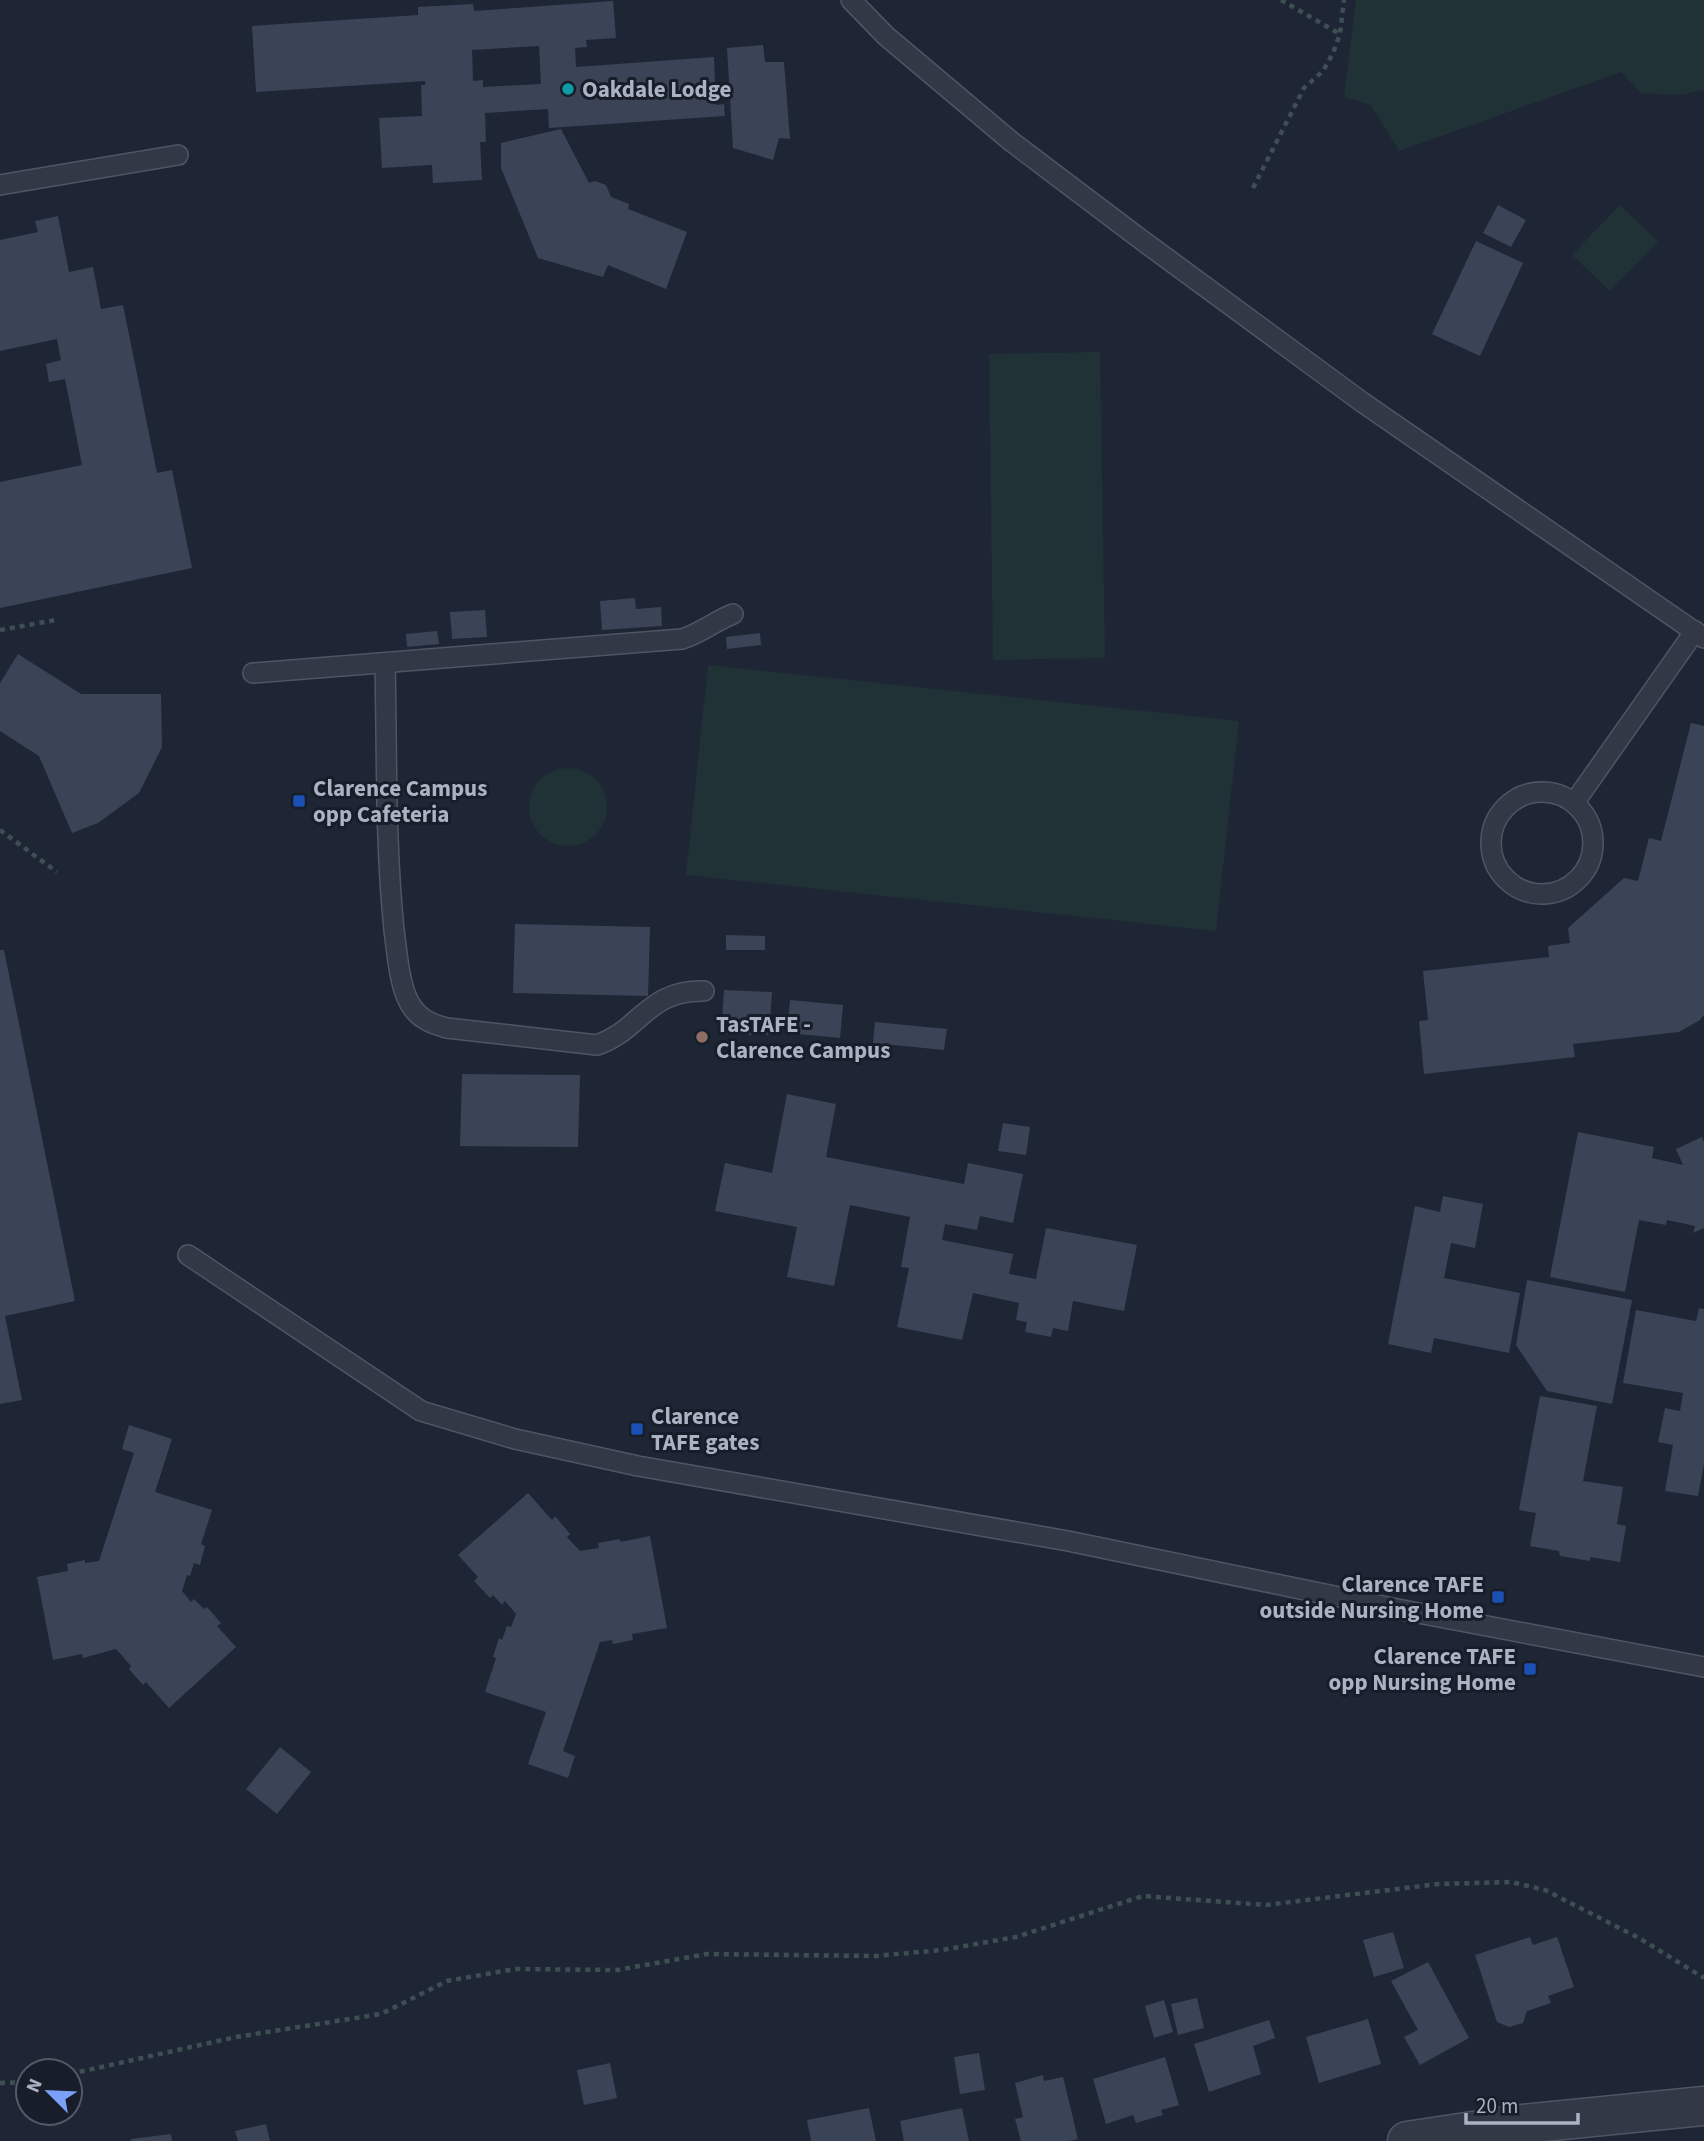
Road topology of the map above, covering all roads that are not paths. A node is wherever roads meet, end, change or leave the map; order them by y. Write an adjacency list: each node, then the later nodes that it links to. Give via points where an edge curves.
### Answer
1 (851, 0): 5 (lane, via 886,36 1012,142 1139,238 1362,402)
2 (178, 155): 3 (lane)
3 (0, 185)
4 (733, 614): 6 (lane, via 682,639)
5 (1700, 635): 8 (lane)
6 (385, 663): 7 (lane); 9 (lane, via 390,882 397,957 407,1000 421,1017 447,1028 597,1045 612,1040 665,998 685,990)
7 (253, 673)
8 (1574, 803): 8 (lane, via 1592,830 1590,863 1567,888 1551,894 1517,888 1495,863 1491,846 1500,814 1526,794 1559,794)
9 (704, 991)
10 (188, 1255): 11 (lane, via 421,1411 515,1440 1068,1541)
11 (1704, 1667)
12 (1704, 2105): 13 (street, via 1526,2123)
13 (1407, 2141)

